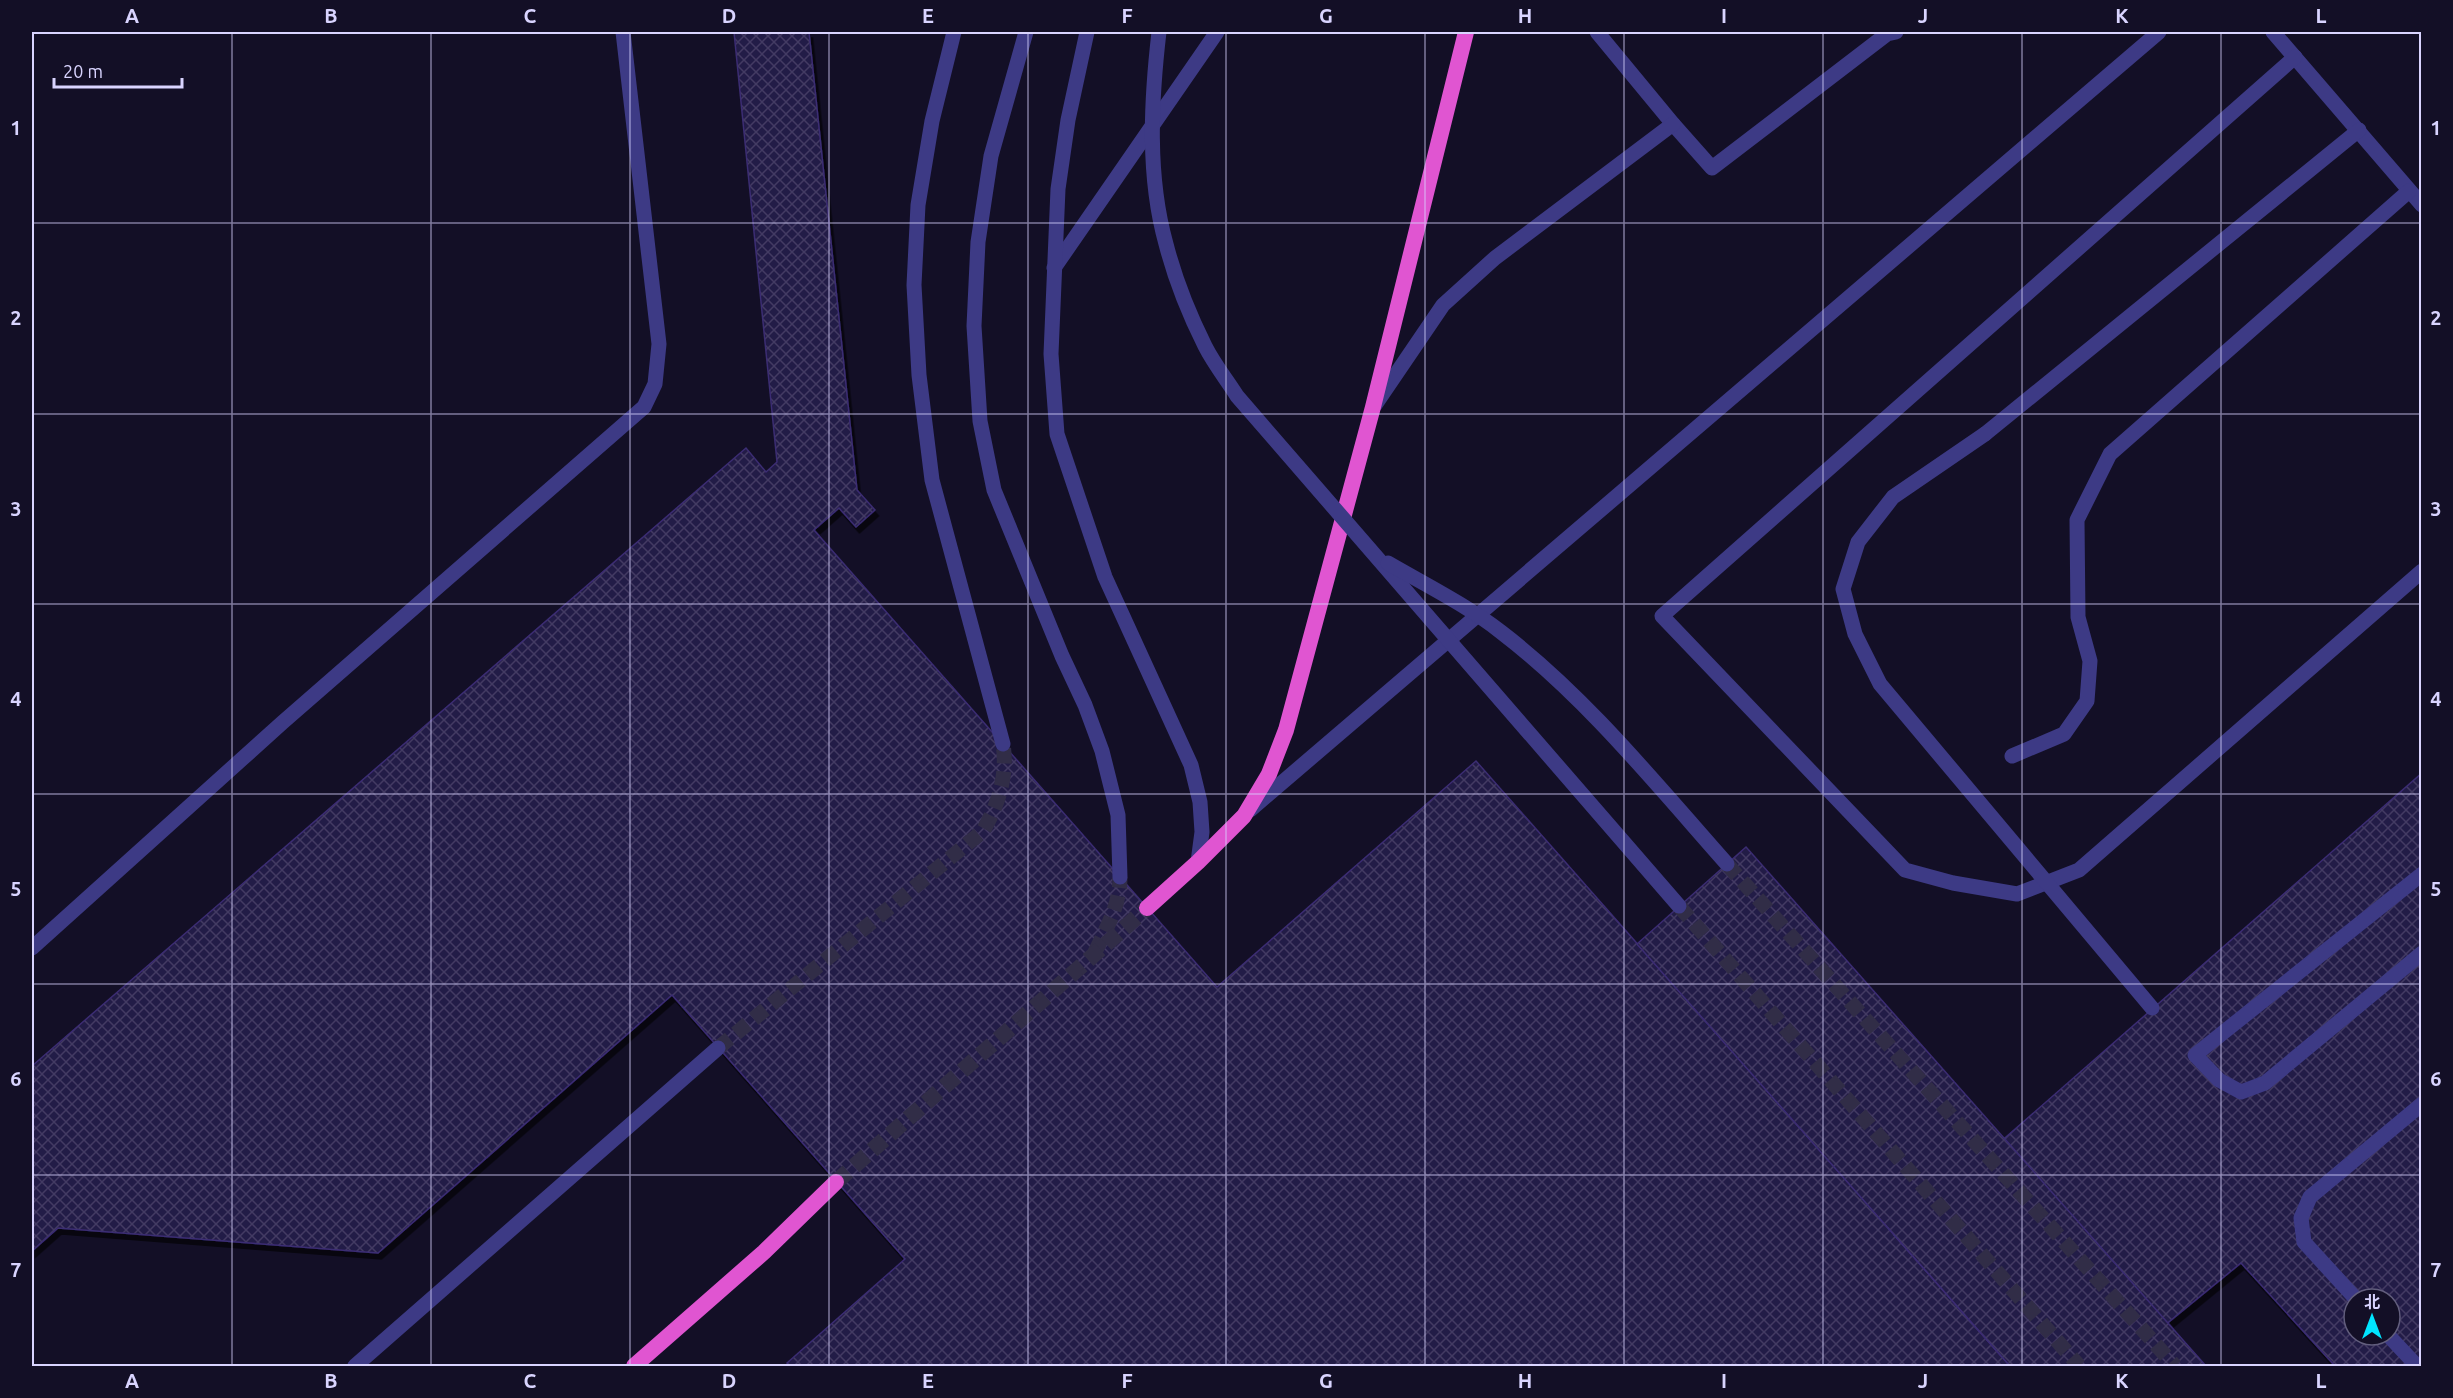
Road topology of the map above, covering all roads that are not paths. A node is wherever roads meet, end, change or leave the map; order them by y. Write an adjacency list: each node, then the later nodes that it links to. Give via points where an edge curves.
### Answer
1 (623, 32): 30 (street, via 659,344 655,384 644,407 283,722)
2 (954, 32): 21 (street, via 932,121 918,205 914,285 919,375 932,480)
3 (1026, 32): 27 (street, via 992,156 978,242 974,326 980,421 994,490 1102,751 1118,815)
4 (1087, 32): 17 (street, via 1058,189)
5 (1159, 32): 19 (street, bridge, via 1153,121 1156,190 1165,244 1184,296 1206,348 1237,396)
6 (1217, 32): 17 (street)
7 (1466, 32): 18 (highway)
8 (1597, 32): 13 (street)
9 (1896, 32): 13 (street, via 1887,34 1712,168)
10 (2159, 32): 23 (street)
11 (2273, 32): 12 (street)
12 (2295, 57): 14 (street); 20 (street, via 1662,616 1905,870 2017,894 2079,870)
13 (1673, 124): 18 (street, via 1495,258 1443,305)
14 (2359, 130): 15 (street); 32 (street, bridge, via 1985,434 1893,497 1857,542 1843,589 1855,634 1880,684)
15 (2409, 191): 16 (street); 22 (street, via 2110,454 2077,520 2078,617 2090,661 2087,701 2064,734)
16 (2421, 205)
17 (1054, 268): 24 (street, via 1051,354 1057,434 1106,577 1191,765 1200,802)
18 (1373, 407): 23 (highway, via 1286,730 1269,774)
19 (1375, 555): 25 (street, bridge, via 1500,631 1548,672); 28 (street, bridge)
20 (2421, 572)
21 (1003, 744)
22 (2012, 756)
23 (1244, 816): 24 (highway)
24 (1198, 862): 29 (highway)
25 (1727, 864)
26 (2421, 874): 31 (street, via 2195,1055 2219,1080 2241,1092 2265,1083)
27 (1120, 877)
28 (1679, 906)
29 (1147, 908)
30 (32, 948)
31 (2421, 953)
32 (2152, 1008)
33 (718, 1048): 38 (street)
34 (2421, 1104): 36 (street, via 2310,1197 2301,1218 2304,1242)
35 (836, 1182): 39 (highway, via 764,1252)
36 (2345, 1287)
37 (2399, 1347): 40 (street)
38 (355, 1366)
39 (634, 1366)
40 (2417, 1366)

